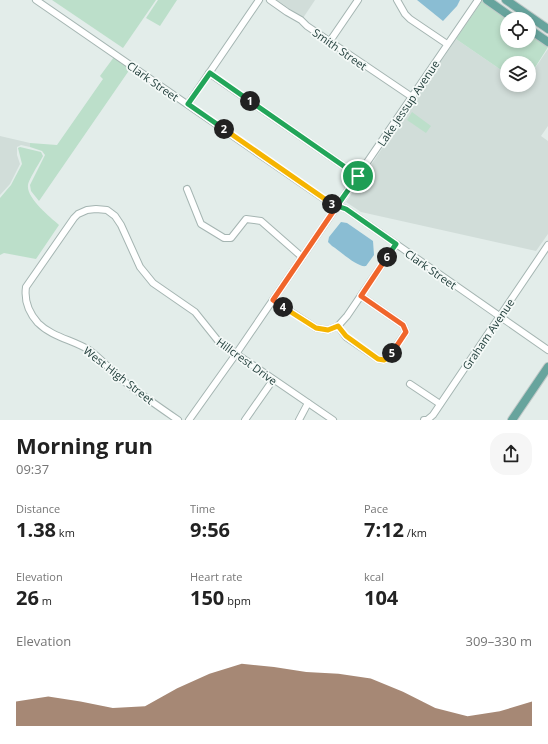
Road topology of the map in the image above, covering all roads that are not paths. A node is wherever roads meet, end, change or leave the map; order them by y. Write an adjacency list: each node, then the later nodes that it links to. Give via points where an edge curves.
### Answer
1 (36, 0): 17 (street, Clark Street)
2 (259, 0): 15 (street)
3 (270, 0): 12 (street, Smith Street)
4 (358, 0): 12 (street)
5 (397, 0): 14 (street, via 405,14)
6 (478, 0): 14 (street, Lake Jessup Avenue)
7 (487, 0): 9 (main road)
8 (506, 0): 10 (main road)
9 (504, 12)
10 (548, 29)
11 (536, 34): 13 (main road)
12 (330, 41): 16 (street, Smith Street)
13 (548, 42)
14 (447, 44): 16 (street, Lake Jessup Avenue)
15 (210, 73): 17 (street); 18 (street)
16 (412, 98): 18 (street, Lake Jessup Avenue)
17 (188, 104): 20 (street, Clark Street)
18 (358, 176): 20 (street, Lake Jessup Avenue)
19 (187, 189): 23 (street, via 202,224 224,238 231,238 246,219 261,221)
20 (337, 206): 21 (street, Clark Street, via 346,209); 23 (street, Lake Jessup Avenue)
21 (396, 244): 25 (street); 27 (street, Clark Street)
22 (548, 245): 27 (street, Graham Avenue)
23 (302, 257): 26 (street, Lake Jessup Avenue)
24 (45, 259): 30 (street, Hillcrest Drive, via 78,214 87,210 107,210 122,225 146,276 195,312 213,336); 36 (street, West High Street, via 26,287 25,296 27,305 39,324 90,351 119,378)
25 (361, 296): 28 (street); 28 (street, via 406,328 406,332 388,358 378,359 346,336)
26 (273, 300): 28 (street, via 316,328 328,330); 30 (street, Lake Jessup Avenue)
27 (500, 316): 29 (street, Clark Street); 35 (street, Graham Avenue)
28 (338, 326)
29 (548, 350)
30 (236, 354): 32 (street, Hillcrest Drive); 37 (street, Lake Jessup Avenue)
31 (548, 367): 42 (main road)
32 (273, 380): 34 (street, Hillcrest Drive); 38 (street)
33 (410, 384): 35 (street)
34 (308, 403): 39 (street); 40 (street, Hillcrest Drive)
35 (440, 404): 41 (street, Graham Avenue, via 433,415)
36 (178, 420)
37 (189, 420)
38 (245, 420)
39 (299, 420)
40 (333, 420)
41 (424, 420)
42 (512, 420)

